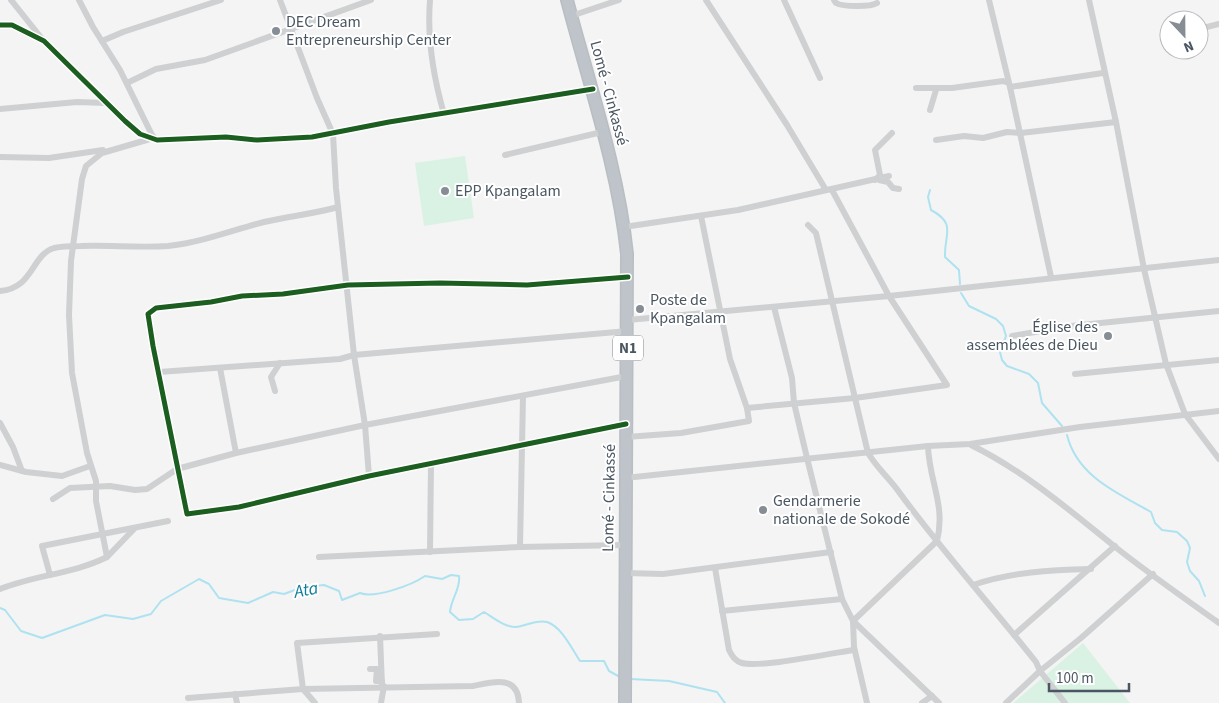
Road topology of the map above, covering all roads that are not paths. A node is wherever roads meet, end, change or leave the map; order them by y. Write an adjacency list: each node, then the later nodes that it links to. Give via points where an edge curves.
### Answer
1 (11, 0): 18 (street)
2 (79, 0): 19 (street)
3 (221, 0): 19 (street)
4 (280, 0): 17 (street)
5 (371, 0): 17 (street)
6 (430, 0): 30 (street, via 428,22)
7 (567, 0): 15 (highway, Lomé - Cinkassé / N1)
8 (619, 0): 15 (street)
9 (706, 0): 45 (street)
10 (784, 0): 21 (street)
11 (834, 0): 14 (street, via 844,6 868,7)
12 (989, 0): 23 (street)
13 (1089, 0): 20 (street)
14 (877, 3)
15 (571, 16): 25 (highway, Lomé - Cinkassé / N1)
16 (0, 25): 18 (street, via 12,25)
17 (291, 29): 22 (street, via 205,60 166,65); 35 (street)
18 (44, 41): 27 (street)
19 (102, 41): 22 (street)
20 (1104, 73): 23 (street); 31 (street)
21 (820, 78)
22 (127, 83): 37 (street, via 152,135)
23 (1010, 85): 26 (street, via 1003,81); 34 (street)
24 (916, 88): 26 (street)
25 (593, 89): 30 (street); 32 (highway, Lomé - Cinkassé / N1)
26 (936, 90): 29 (street)
27 (106, 103): 28 (street, via 76,102); 36 (street)
28 (0, 109)
29 (930, 110)
30 (444, 114): 35 (street)
31 (1116, 122): 34 (street); 52 (street)
32 (602, 132): 40 (street); 49 (highway, Lomé - Cinkassé / N1)
33 (892, 133): 43 (street, via 875,150 880,175)
34 (1020, 133): 38 (street); 54 (street)
35 (333, 134): 37 (street, via 257,140 226,137); 46 (street)
36 (150, 139): 37 (street); 39 (street)
37 (158, 140)
38 (936, 140)
39 (119, 148): 41 (street, via 48,158); 50 (street, via 98,155 84,169)
40 (504, 155)
41 (0, 157)
42 (888, 176): 43 (street)
43 (876, 180): 44 (street, via 888,182 892,188); 45 (street)
44 (899, 189)
45 (829, 190): 47 (street); 57 (street)
46 (338, 207): 50 (street, via 169,246); 55 (street)
47 (702, 216): 49 (street); 61 (street)
48 (808, 225): 58 (street, via 816,233)
49 (624, 228): 53 (highway, Lomé - Cinkassé / N1)
50 (74, 246): 56 (street, via 49,251 21,284); 93 (street, via 70,355)
51 (1219, 260): 52 (street)
52 (1144, 269): 54 (street); 62 (street)
53 (628, 277): 55 (street, via 527,285); 63 (highway, Lomé - Cinkassé / N1)
54 (1051, 277): 57 (street)
55 (348, 285): 65 (street); 70 (street, via 154,309 148,318)
56 (0, 291)
57 (889, 296): 58 (street); 75 (street, via 948,385)
58 (831, 302): 59 (street); 75 (street)
59 (774, 307): 61 (street); 76 (street, via 792,378)
60 (1219, 311): 62 (street)
61 (722, 312): 63 (street); 77 (street, via 730,358)
62 (1156, 317): 64 (street); 68 (street)
63 (628, 326): 65 (street); 72 (highway, Lomé - Cinkassé / N1)
64 (1012, 336)
65 (354, 355): 67 (street); 82 (street)
66 (1219, 360): 68 (street)
67 (280, 363): 69 (street); 73 (street, via 271,376)
68 (1166, 364): 71 (street); 79 (street)
69 (220, 368): 70 (street); 87 (street)
70 (159, 372): 94 (street)
71 (1075, 374)
72 (627, 376): 74 (street); 81 (highway, Lomé - Cinkassé / N1)
73 (275, 391)
74 (523, 396): 82 (street); 84 (street)
75 (855, 398): 76 (street); 88 (street)
76 (794, 403): 77 (street); 89 (street)
77 (748, 408): 83 (street, via 750,421 681,433)
78 (1219, 411): 79 (street)
79 (1185, 414): 85 (street); 90 (street)
80 (0, 423): 95 (street)
81 (626, 424): 83 (highway, Lomé - Cinkassé / N1); 84 (street)
82 (365, 425): 87 (street); 96 (street)
83 (626, 437): 97 (highway, Lomé - Cinkassé / N1)
84 (522, 444): 91 (street); 106 (street)
85 (970, 444): 86 (street); 105 (street, via 1028,479)
86 (928, 446): 88 (street); 103 (street, via 940,505 941,527)
87 (236, 453): 94 (street)
88 (868, 453): 89 (street); 103 (street)
89 (807, 458): 97 (street); 108 (street)
90 (1219, 459)
91 (431, 464): 96 (street); 107 (street)
92 (0, 465): 95 (street)
93 (90, 466): 95 (street, via 62,476); 98 (street)
94 (177, 469): 96 (street, via 187,514 239,506); 98 (street, via 147,489)
95 (22, 471)
96 (369, 476)
97 (625, 478): 104 (highway, Lomé - Cinkassé / N1)
98 (96, 487): 99 (street, via 70,488); 102 (street)
99 (53, 499)
100 (168, 521): 101 (street)
101 (134, 528): 102 (street); 109 (street)
102 (102, 533): 109 (street); 115 (street, via 42,546)
103 (937, 541): 116 (street); 120 (street)
104 (625, 545): 106 (street); 113 (highway, Lomé - Cinkassé / N1)
105 (1115, 546): 112 (street); 114 (street)
106 (520, 547): 107 (street)
107 (430, 552): 110 (street)
108 (830, 552): 111 (street); 118 (street)
109 (107, 557): 115 (street, via 78,569)
110 (319, 557)
111 (715, 568): 113 (street, via 663,574); 119 (street)
112 (1091, 569): 116 (street, via 1020,573); 123 (street)
113 (625, 573): 137 (highway, Lomé - Cinkassé / N1)
114 (1153, 574): 121 (street); 127 (street)
115 (50, 575): 117 (street)
116 (974, 585): 123 (street)
117 (0, 589)
118 (842, 599): 119 (street); 120 (street)
119 (722, 611): 125 (street, via 729,650 743,664)
120 (853, 621): 125 (street); 131 (street)
121 (1218, 621)
122 (437, 634): 124 (street)
123 (1014, 635): 127 (street)
124 (380, 636): 128 (street); 129 (street, via 297,643)
125 (854, 650): 138 (street)
126 (370, 669): 128 (street, via 377,669 376,681)
127 (1040, 671): 141 (street); 142 (street)
128 (382, 685): 129 (street); 135 (street); 136 (street, via 473,686 499,680 514,687)
129 (303, 689): 130 (street); 134 (street)
130 (235, 694): 132 (street); 133 (street)
131 (932, 696): 139 (street); 140 (street)
132 (188, 698)
133 (237, 703)
134 (315, 703)
135 (381, 703)
136 (519, 703)
137 (625, 703)
138 (867, 703)
139 (922, 703)
140 (939, 703)
141 (1006, 703)
142 (1066, 703)

